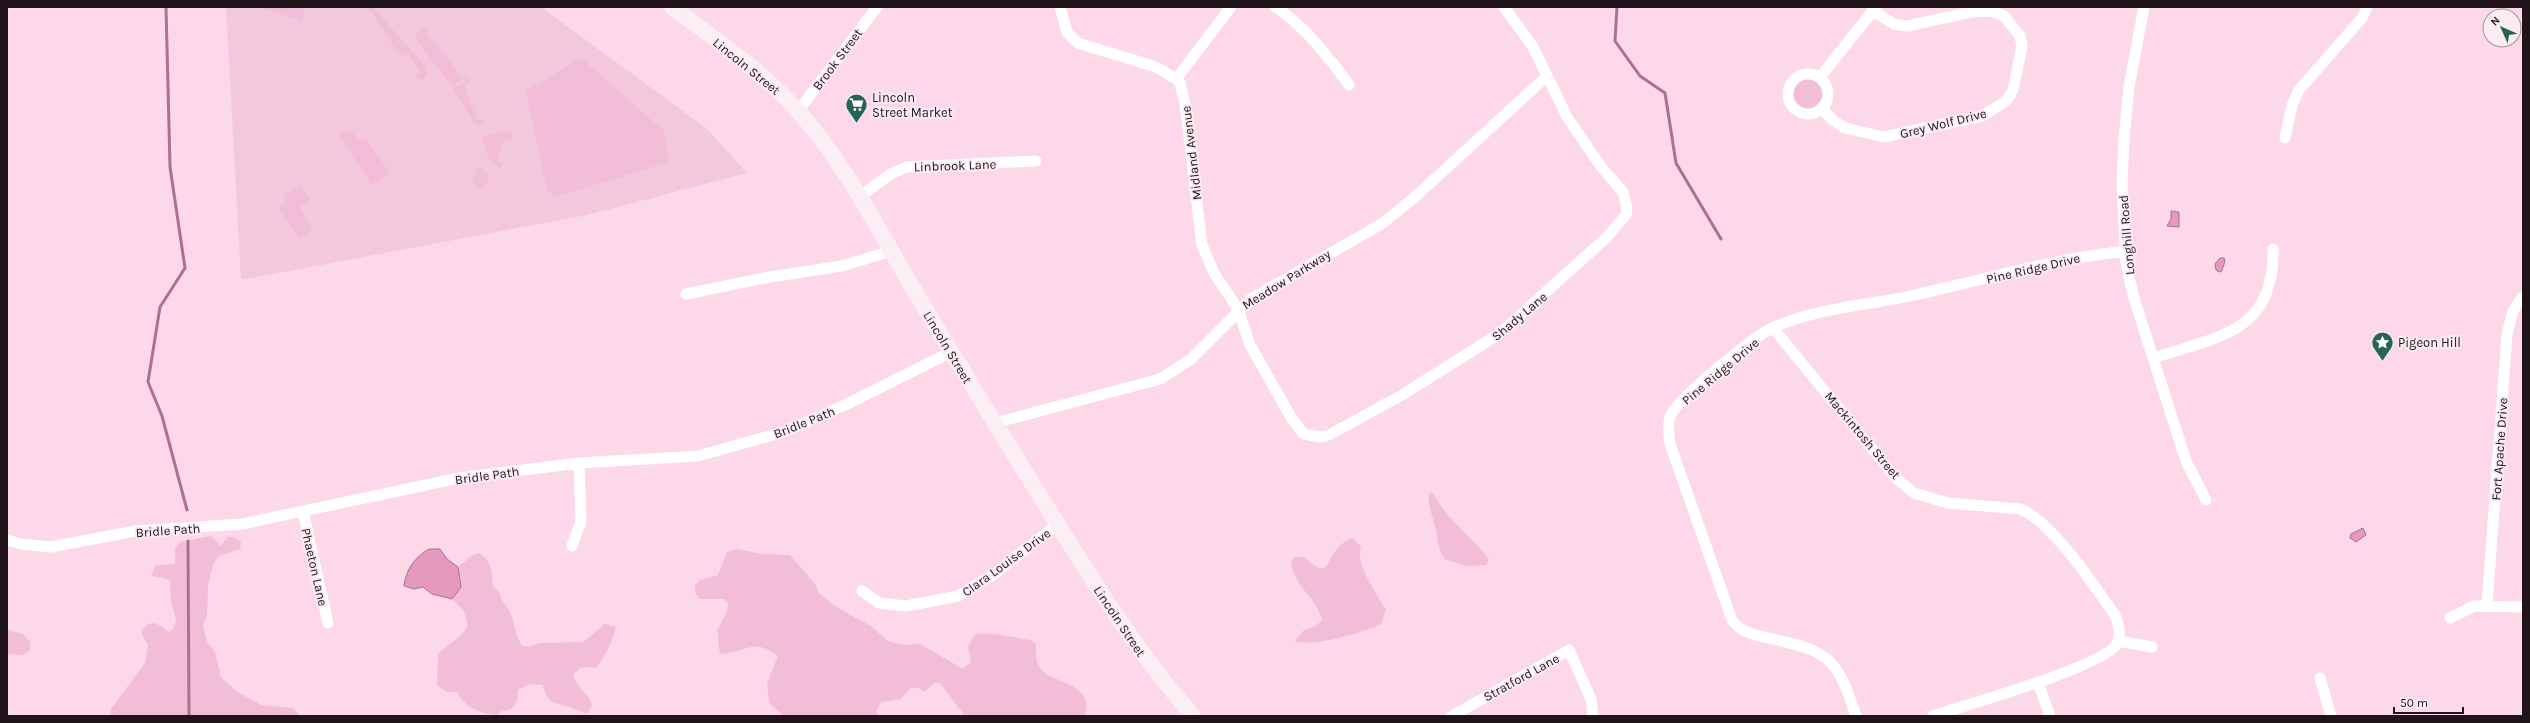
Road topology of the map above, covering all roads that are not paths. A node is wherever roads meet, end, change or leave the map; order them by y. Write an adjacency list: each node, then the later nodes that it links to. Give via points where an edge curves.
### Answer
1 (672, 7): 15 (main road, Lincoln Street, via 765,77)
2 (877, 7): 15 (street, Brook Street)
3 (1060, 7): 12 (street, via 1067,32 1078,43 1156,67)
4 (1231, 7): 12 (street)
5 (1276, 7): 13 (street, via 1298,24 1320,47)
6 (1504, 7): 10 (street, Shady Lane, via 1533,47)
7 (2144, 7): 21 (street, Longhill Road, via 2129,87 2124,139 2122,185)
8 (2367, 7): 16 (street, via 2362,18 2299,90 2292,106)
9 (1874, 9): 11 (street, Grey Wolf Drive); 14 (street, Grey Wolf Drive, via 1894,24 1907,26 1972,12 1990,11 2004,16 2017,30 2022,46 2012,90 2006,101 1982,116 1884,138 1845,128)
10 (1547, 76): 24 (street, Meadow Parkway, via 1383,223 1251,298); 24 (street, Shady Lane, via 1567,117 1602,168 1623,192 1626,215 1606,238 1499,334 1402,395 1329,435 1312,437 1304,434 1292,419 1250,345)
11 (1820, 77): 14 (street, via 1828,90 1828,99); 14 (street, via 1811,74 1800,75 1792,81 1788,92 1791,105 1802,114 1812,114)
12 (1176, 79): 24 (street, Midland Avenue, via 1180,83 1185,104 1202,245 1214,273)
13 (1349, 85)
14 (1822, 109)
15 (798, 111): 18 (main road, Lincoln Street, via 825,145)
16 (2285, 138)
17 (1036, 161): 18 (street, Linbrook Lane, via 906,167 891,174)
18 (859, 197): 20 (main road, Lincoln Street)
19 (2273, 249): 27 (street, via 2272,269 2266,294 2260,308 2250,319 2220,336)
20 (891, 251): 22 (street, via 842,266); 26 (main road, Lincoln Street)
21 (2125, 251): 25 (street, Pine Ridge Drive, via 2083,256 1806,317); 27 (street, Longhill Road, via 2133,295)
22 (686, 294)
23 (2522, 297): 36 (street, Fort Apache Drive, via 2513,311 2507,334)
24 (1238, 309): 28 (street, Meadow Parkway, via 1190,360 1160,378)
25 (1773, 328): 40 (street, Mackintosh Street, via 1896,478 1914,492 1948,503 2020,509 2038,519 2057,539 2115,615 2119,631); 47 (street, Pine Ridge Drive, via 1684,398 1670,416 1670,444 1732,620 1738,627 1752,634 1796,644 1818,651 1827,657 1836,666 1846,684)
26 (951, 352): 28 (main road, Lincoln Street); 29 (street, Bridle Path, via 845,405 784,432 744,444 698,456)
27 (2153, 358): 30 (street, Longhill Road, via 2186,461)
28 (995, 423): 32 (main road, Lincoln Street)
29 (579, 463): 31 (street, Bridle Path, via 459,478); 34 (street, via 581,521)
30 (2206, 500)
31 (302, 511): 33 (street, Bridle Path, via 242,524 135,532 50,547); 39 (street, Phaeton Lane)
32 (1058, 524): 35 (street, Clara Louise Drive, via 994,574 958,596 906,606 879,603); 44 (main road, Lincoln Street, via 1134,644)
33 (7, 540)
34 (572, 546)
35 (862, 591)
36 (2487, 605): 37 (street); 38 (street, via 2474,606)
37 (2523, 607)
38 (2450, 618)
39 (328, 623)
40 (2118, 641): 41 (street); 43 (street, via 2101,658)
41 (2152, 647)
42 (2320, 678): 50 (street)
43 (2038, 682): 48 (street); 49 (street)
44 (1192, 716)
45 (1452, 716): 46 (street, Stratford Lane, via 1569,650 1591,699)
46 (1593, 716)
47 (1856, 716)
48 (1933, 716)
49 (2050, 716)
50 (2331, 716)

